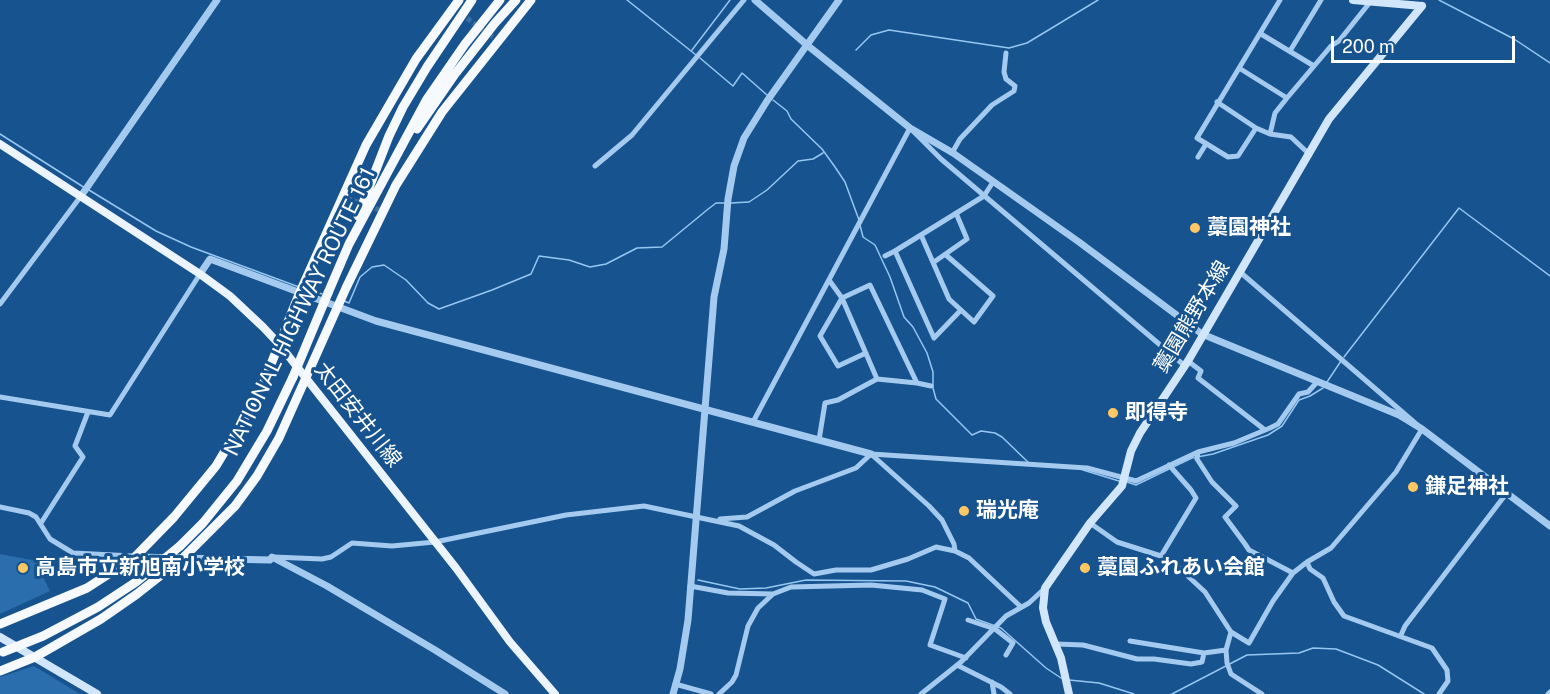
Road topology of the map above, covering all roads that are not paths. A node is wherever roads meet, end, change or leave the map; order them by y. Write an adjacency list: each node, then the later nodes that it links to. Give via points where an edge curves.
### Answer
1 (217, 0): 34 (street)
2 (459, 0): 46 (highway, via 457,11 416,59 366,145)
3 (472, 0): 38 (highway, via 426,67 393,126)
4 (500, 0): 31 (highway, NATIONAL HIGHWAY ROUTE 161, via 427,99)
5 (516, 0): 31 (highway, via 455,74)
6 (531, 0): 49 (highway, via 495,39 421,143 387,202)
7 (744, 0): 32 (street, via 632,135)
8 (755, 0): 16 (street)
9 (839, 0): 16 (street)
10 (1280, 0): 15 (street)
11 (1321, 0): 17 (street)
12 (1353, 0): 13 (main road, 藁園熊野本線)
13 (1371, 1): 14 (main road, 藁園熊野本線); 19 (street)
14 (1424, 3): 29 (main road, 藁園熊野本線, via 1339,105)
15 (1261, 34): 17 (street); 20 (street)
16 (807, 45): 23 (street); 61 (street, via 744,138 734,166 714,297)
17 (1290, 51): 19 (street)
18 (1006, 53): 28 (street, via 1004,72 1015,86 1014,91 992,105)
19 (1314, 66): 21 (street)
20 (1239, 68): 21 (street); 22 (street)
21 (1287, 98): 25 (street, via 1275,113)
22 (1217, 102): 24 (street); 27 (street, via 1197,138)
23 (910, 128): 28 (street); 35 (street); 45 (street)
24 (1256, 128): 25 (street); 27 (street, via 1238,156 1228,158)
25 (1270, 134): 29 (street, via 1291,137)
26 (0, 144): 34 (main road, 太田安井川線)
27 (1206, 144): 30 (street)
28 (952, 153): 33 (street)
29 (1308, 153): 43 (main road, 藁園熊野本線)
30 (1198, 156)
31 (394, 161): 38 (highway, NATIONAL HIGHWAY ROUTE 161)
32 (595, 166)
33 (993, 182): 35 (street); 51 (street)
34 (85, 191): 44 (main road, 太田安井川線); 48 (street)
35 (984, 196): 36 (street); 54 (street)
36 (956, 213): 37 (street); 40 (street, via 967,239)
37 (921, 235): 39 (street); 42 (street)
38 (349, 244): 104 (highway, NATIONAL HIGHWAY ROUTE 161, bridge, via 267,431 237,481 203,524 136,582 98,607)
39 (895, 251): 41 (street); 50 (street, via 934,338)
40 (946, 255): 42 (street); 50 (street, via 993,296 974,322)
41 (885, 256)
42 (934, 262): 50 (street, via 949,300)
43 (1239, 272): 51 (main road, 藁園熊野本線); 64 (street)
44 (200, 274): 46 (street, via 210,259); 52 (main road, 太田安井川線, via 230,296); 62 (street, via 110,415)
45 (829, 279): 47 (street); 63 (street)
46 (300, 292): 49 (street); 52 (highway)
47 (842, 298): 53 (street); 53 (street, via 820,336 838,366); 58 (street, via 870,285)
48 (0, 304)
49 (337, 306): 55 (highway); 61 (street, via 376,321)
50 (961, 310)
51 (1202, 334): 54 (main road, 藁園熊野本線); 57 (street)
52 (279, 344): 55 (main road, 太田安井川線); 80 (highway, via 259,394 216,466)
53 (866, 353): 56 (street)
54 (1186, 363): 65 (street, via 1201,371 1198,378); 70 (main road, 藁園熊野本線, via 1140,433)
55 (306, 379): 78 (main road, 太田安井川線); 82 (highway, via 257,476 235,506)
56 (877, 379): 58 (street); 66 (street, via 825,403)
57 (1318, 381): 64 (street, via 1399,415); 65 (street, via 1292,401 1278,424)
58 (917, 382): 59 (street)
59 (931, 386)
60 (0, 397): 62 (street)
61 (704, 409): 63 (street); 73 (street)
62 (88, 412): 75 (street, via 75,447 83,457)
63 (753, 422): 66 (street)
64 (1422, 429): 71 (street); 84 (street, via 1396,472 1331,548)
65 (1265, 430): 68 (street)
66 (819, 440): 67 (street)
67 (871, 454): 70 (street, via 1087,468); 74 (street, via 856,468 795,491 747,518); 79 (street, via 942,520)
68 (1197, 456): 69 (street); 85 (street, via 1212,482 1236,506 1226,517 1245,544)
69 (1171, 467): 70 (street, via 1136,481); 81 (street, via 1196,498)
70 (1124, 481): 76 (main road, 藁園熊野本線)
71 (1506, 494): 77 (street); 96 (street)
72 (0, 507): 75 (street, via 29,513)
73 (695, 516): 74 (street); 78 (street, via 644,506 566,514); 88 (street)
74 (715, 520): 86 (street, via 758,536)
75 (41, 523): 80 (street, via 50,539 73,553)
76 (1090, 523): 81 (street, via 1117,542); 89 (main road, 藁園熊野本線)
77 (1550, 526)
78 (435, 542): 83 (street, via 392,546 352,543 322,560); 116 (main road, 太田安井川線, via 510,642)
79 (955, 551): 86 (street, via 936,547 871,570 836,570); 91 (street, via 969,558)
80 (135, 556): 82 (street); 93 (highway, via 87,588)
81 (1161, 556): 95 (street, via 1192,578)
82 (184, 557): 83 (street); 107 (highway, via 101,619)
83 (272, 557): 115 (street)
84 (1307, 562): 85 (street); 96 (street, via 1323,578 1344,616)
85 (1293, 573): 100 (street)
86 (815, 575): 87 (street)
87 (817, 585): 90 (street, via 791,587); 108 (street, via 922,590 945,599 930,645)
88 (690, 586): 90 (street); 113 (street, via 688,620)
89 (1046, 588): 91 (street); 99 (main road, via 1043,608)
90 (773, 594): 119 (street, via 758,608 748,626 736,675)
91 (1021, 608): 94 (street, via 1006,616)
92 (968, 620): 94 (street)
93 (0, 624)
94 (995, 629): 106 (street, via 1013,643); 108 (street)
95 (1232, 632): 100 (street); 102 (street)
96 (1401, 635): 125 (street, via 1432,648 1439,656 1448,681)
97 (0, 637): 107 (main road)
98 (1130, 641): 101 (street)
99 (1056, 644): 109 (street, via 1083,645 1137,659); 123 (main road)
100 (1249, 644): 103 (street)
101 (1156, 647): 105 (street); 109 (street)
102 (1226, 650): 105 (street); 124 (street, via 1231,674)
103 (1248, 651)
104 (2, 653)
105 (1204, 653): 109 (street, via 1202,662 1191,664)
106 (1006, 655)
107 (35, 657): 111 (highway); 114 (main road)
108 (966, 658): 110 (street)
109 (1154, 659)
110 (957, 665): 112 (street); 120 (street)
111 (0, 671)
112 (992, 682): 121 (street); 122 (street)
113 (675, 684): 117 (street); 118 (street)
114 (97, 694)
115 (505, 694)
116 (555, 694)
117 (673, 694)
118 (711, 694)
119 (719, 694)
120 (921, 694)
121 (994, 694)
122 (1010, 694)
123 (1069, 694)
124 (1262, 694)
125 (1440, 694)

